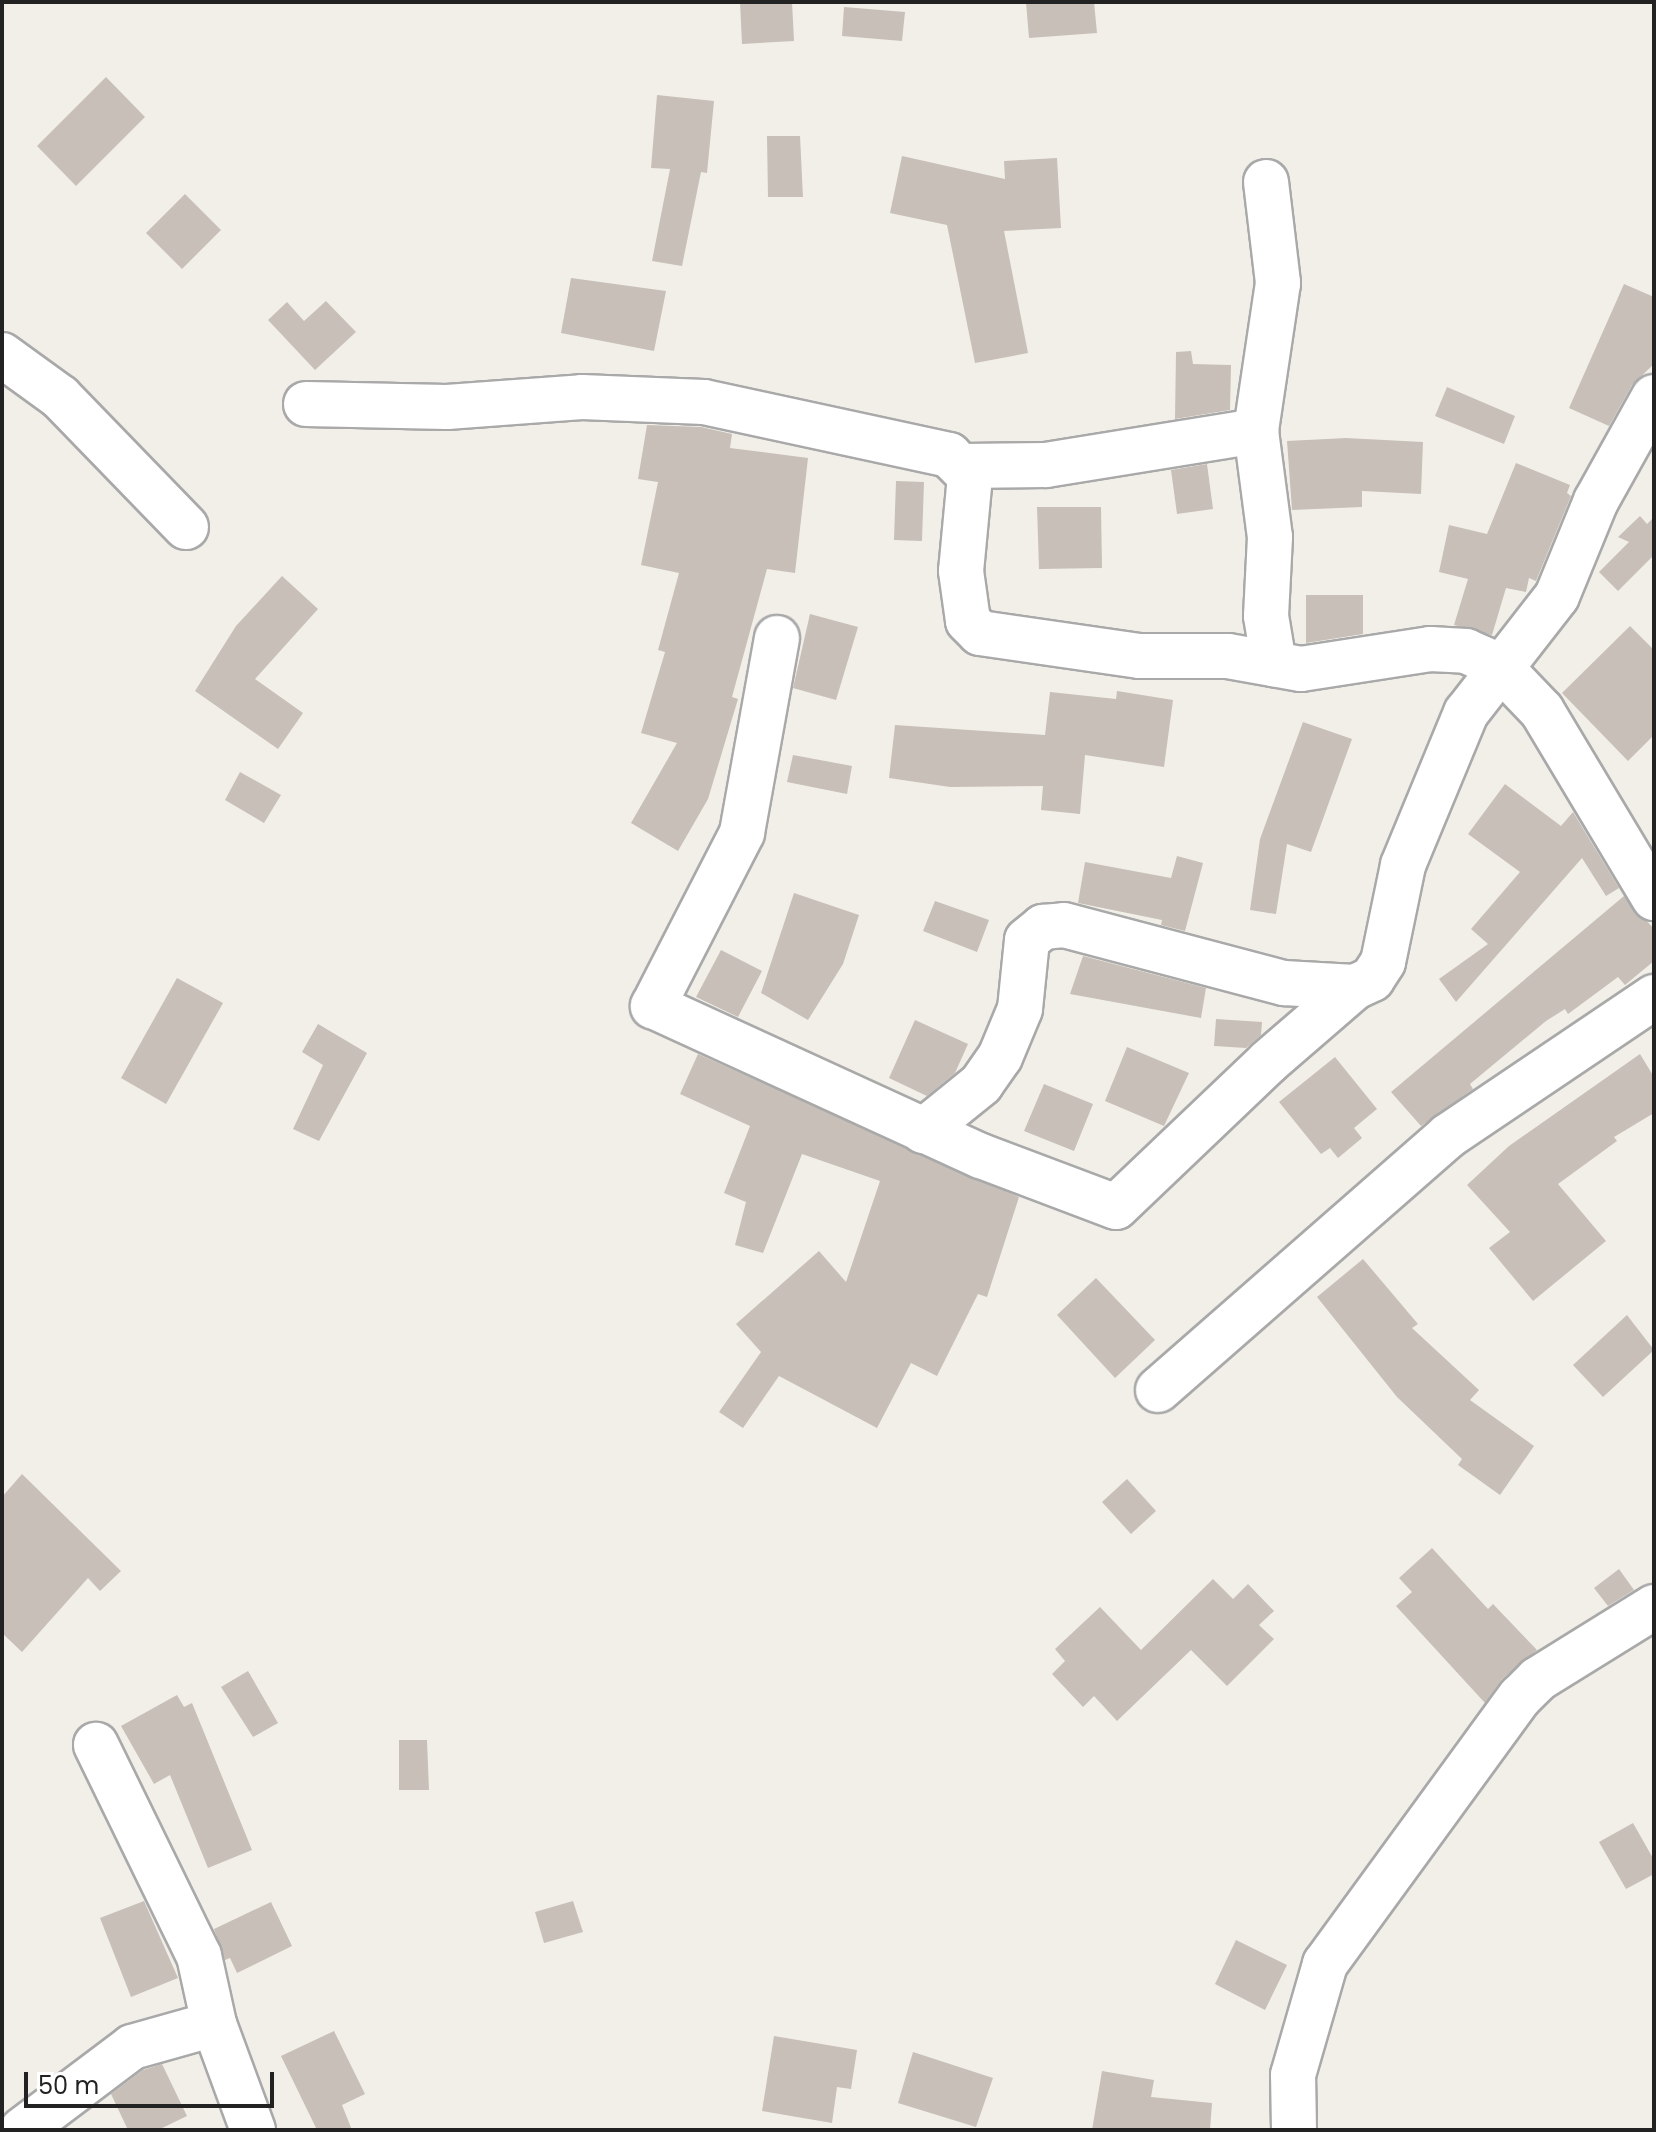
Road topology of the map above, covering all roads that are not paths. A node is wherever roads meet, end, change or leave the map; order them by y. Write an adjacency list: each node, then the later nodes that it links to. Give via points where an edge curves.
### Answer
1 (1266, 182): 5 (street, via 1278,283)
2 (2, 355): 7 (street, via 60,397)
3 (1654, 397): 10 (street, via 1596,501 1557,596)
4 (306, 404): 6 (street, via 447,407 582,397 704,402 874,435 949,455)
5 (1256, 431): 6 (street, via 1046,465); 9 (street, via 1270,537 1266,616)
6 (963, 466): 9 (street, via 972,488 961,571 968,621 980,633 1139,656 1228,656)
7 (186, 527)
8 (777, 638): 14 (street, via 742,833 653,1006)
9 (1274, 664): 10 (street, via 1301,669 1346,665 1430,649 1466,651)
10 (1499, 666): 11 (street, via 1542,711 1568,749); 12 (street, via 1466,713 1403,865 1383,962 1372,979)
11 (1654, 898)
12 (1355, 987): 14 (street, via 1116,1207); 14 (street, via 1284,983 1064,925 1043,927 1027,940 1020,1009 1000,1057 981,1084)
13 (1654, 997): 15 (street, via 1448,1136)
14 (923, 1131)
15 (1158, 1390)
16 (1654, 1607): 21 (street, via 1538,1679 1520,1697 1325,1964 1293,2075)
17 (96, 1745): 18 (street, via 199,1956)
18 (214, 2024): 19 (street, via 132,2047); 20 (street)
19 (22, 2130)
20 (253, 2130)
21 (1294, 2130)

